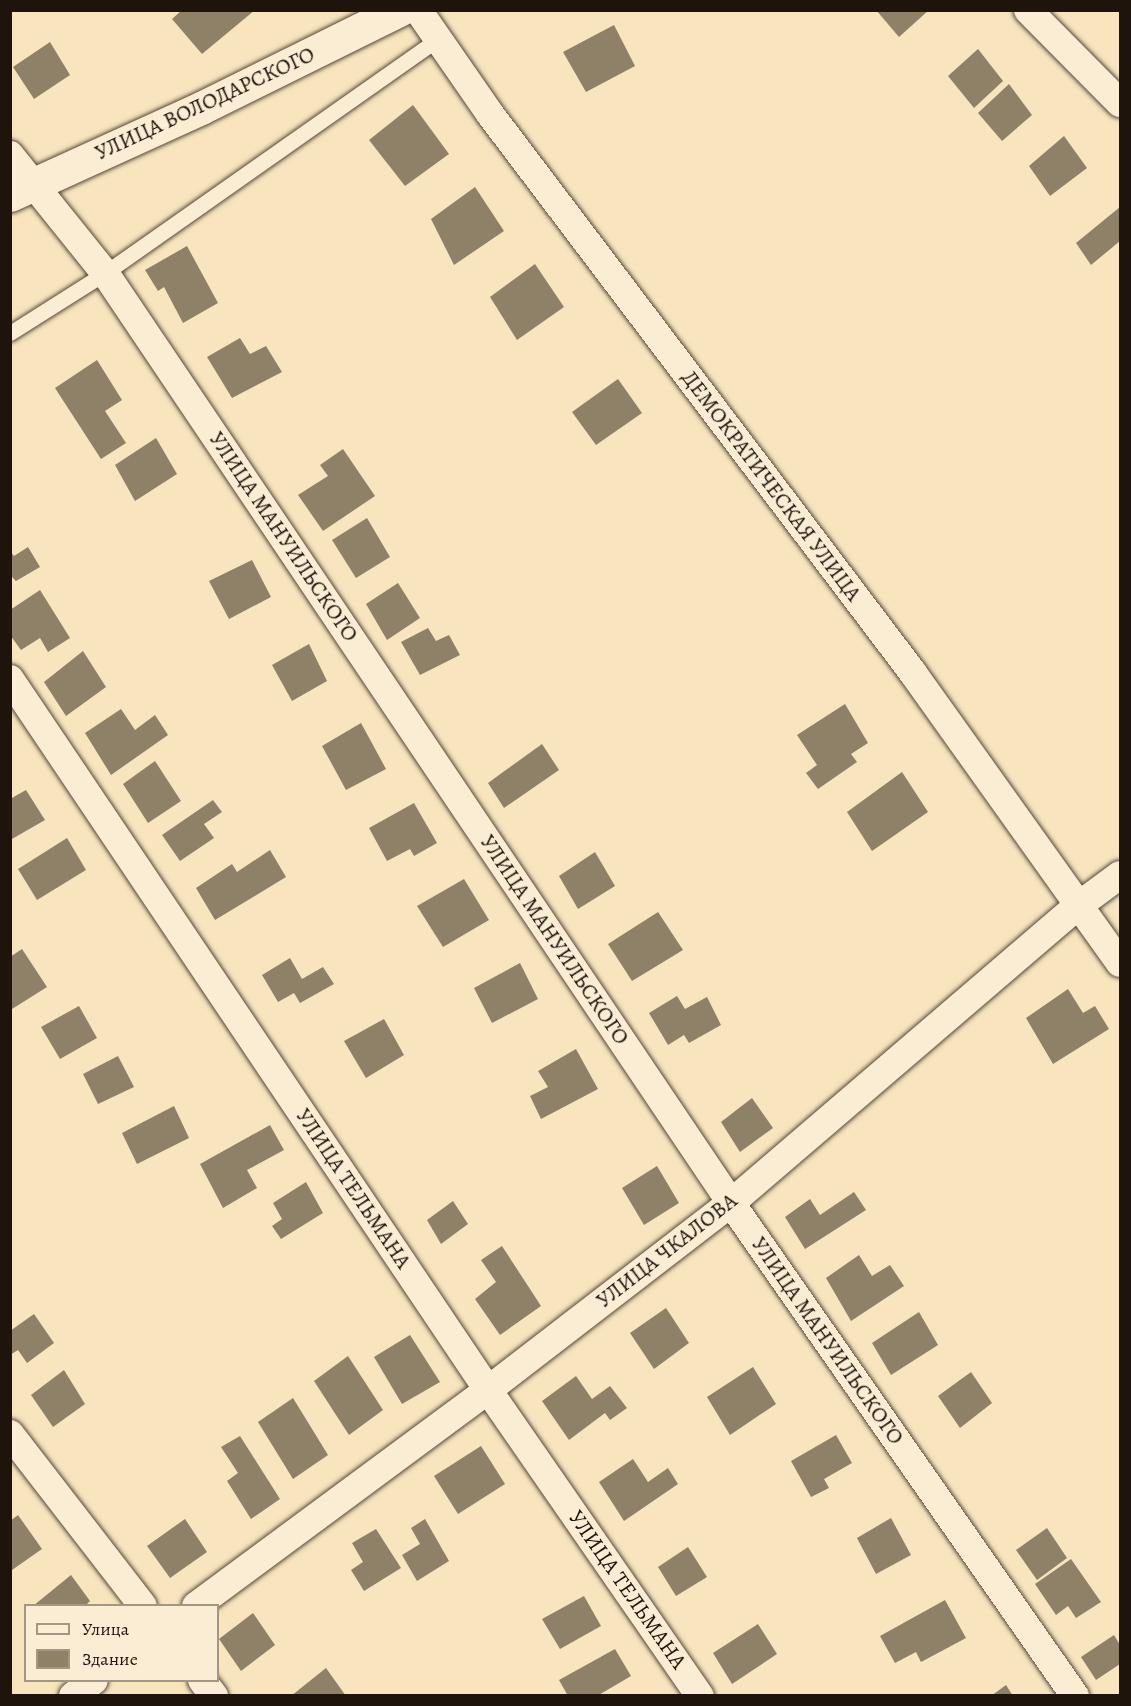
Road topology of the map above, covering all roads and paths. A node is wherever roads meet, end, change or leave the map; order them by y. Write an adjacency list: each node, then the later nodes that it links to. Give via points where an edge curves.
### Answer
1 (399, 10): 7 (street, УЛИЦА ВОЛОДАРСКОГО, via 201,108)
2 (418, 10): 4 (street, ДЕМОКРАТИЧЕСКАЯ УЛИЦА)
3 (1028, 10): 5 (street)
4 (438, 39): 8 (lane); 12 (street, ДЕМОКРАТИЧЕСКАЯ УЛИЦА, via 497,124 913,674)
5 (1120, 103)
6 (10, 155): 7 (street, УЛИЦА МАНУИЛЬСКОГО)
7 (23, 189): 8 (street, УЛИЦА МАНУИЛЬСКОГО)
8 (105, 273): 9 (lane); 14 (street, УЛИЦА МАНУИЛЬСКОГО)
9 (10, 333)
10 (10, 679): 15 (street, УЛИЦА ТЕЛЬМАНА)
11 (1120, 875): 12 (street, УЛИЦА ЧКАЛОВА)
12 (1078, 906): 13 (street, ДЕМОКРАТИЧЕСКАЯ УЛИЦА); 14 (street, УЛИЦА ЧКАЛОВА)
13 (1120, 963)
14 (731, 1203): 15 (street, УЛИЦА ЧКАЛОВА); 24 (street, УЛИЦА МАНУИЛЬСКОГО)
15 (488, 1390): 18 (street, УЛИЦА ЧКАЛОВА); 23 (street, УЛИЦА ТЕЛЬМАНА)
16 (10, 1434): 17 (street)
17 (142, 1604)
18 (197, 1604)
19 (90, 1682): 21 (street)
20 (204, 1682): 22 (street)
21 (73, 1695)
22 (214, 1695)
23 (700, 1695)
24 (1075, 1695)

